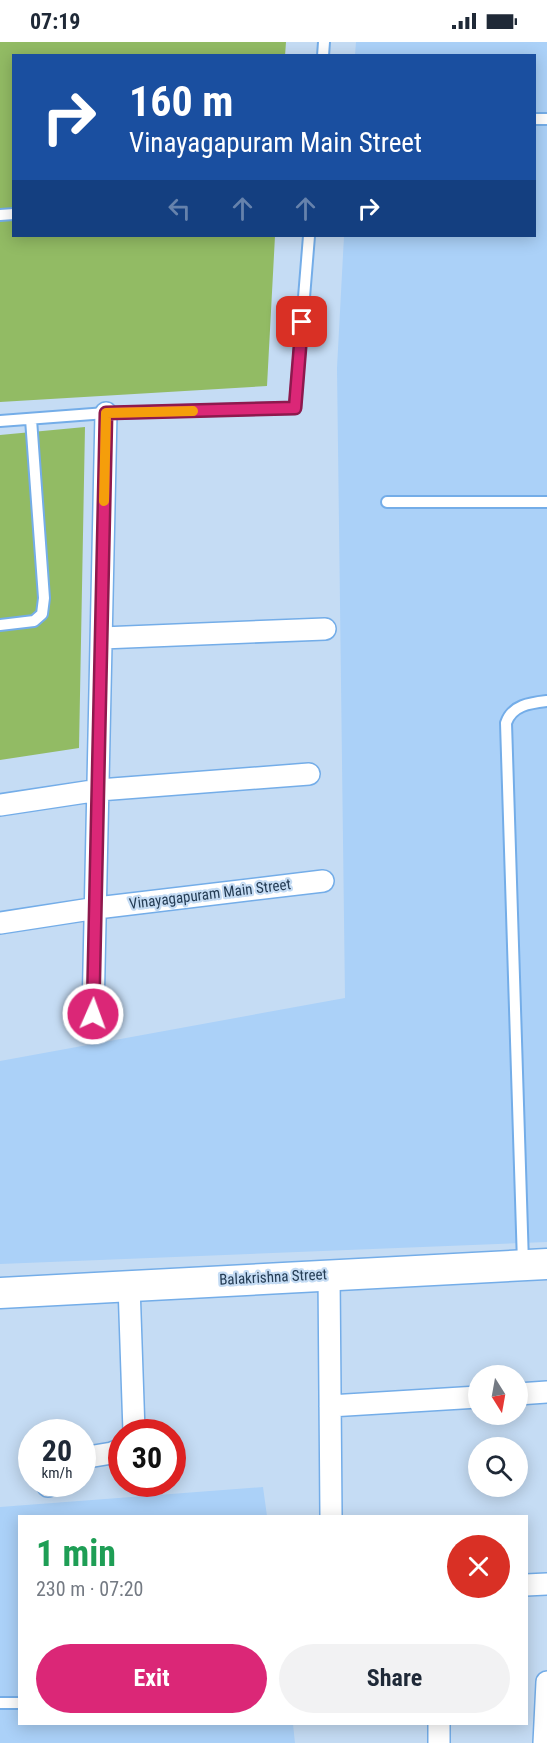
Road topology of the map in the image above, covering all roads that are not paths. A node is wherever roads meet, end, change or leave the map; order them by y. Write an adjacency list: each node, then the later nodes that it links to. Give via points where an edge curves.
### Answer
1 (309, 237): 2 (lane, via 295,408)
2 (106, 413): 3 (lane); 9 (street)
3 (32, 419): 4 (lane); 7 (lane, via 42,614 34,621)
4 (0, 422)
5 (387, 502): 6 (lane)
6 (547, 502)
7 (0, 625)
8 (325, 629): 9 (street)
9 (102, 638): 12 (street)
10 (547, 701): 18 (lane, via 522,705 509,714 506,723)
11 (309, 774): 12 (street)
12 (99, 790): 13 (street); 15 (street)
13 (0, 805)
14 (323, 881): 15 (street, Vinayagapuram Main Street)
15 (97, 908): 16 (street, Vinayagapuram Main Street); 17 (street)
16 (0, 923)
17 (93, 1014)
18 (535, 1264): 19 (street, Balakrishna Street)
19 (329, 1274): 20 (street, Balakrishna Street); 25 (street)
20 (129, 1285): 21 (street, Balakrishna Street); 26 (street)
21 (0, 1293)
22 (547, 1392): 23 (street)
23 (528, 1393)
24 (468, 1398): 25 (street)
25 (330, 1406): 27 (street)
26 (134, 1419)
27 (331, 1515)
28 (547, 1584): 29 (street)
29 (528, 1585)
30 (547, 1682): 35 (street)
31 (0, 1703): 32 (lane)
32 (18, 1703)
33 (439, 1725): 34 (street)
34 (439, 1743)
35 (544, 1743)

